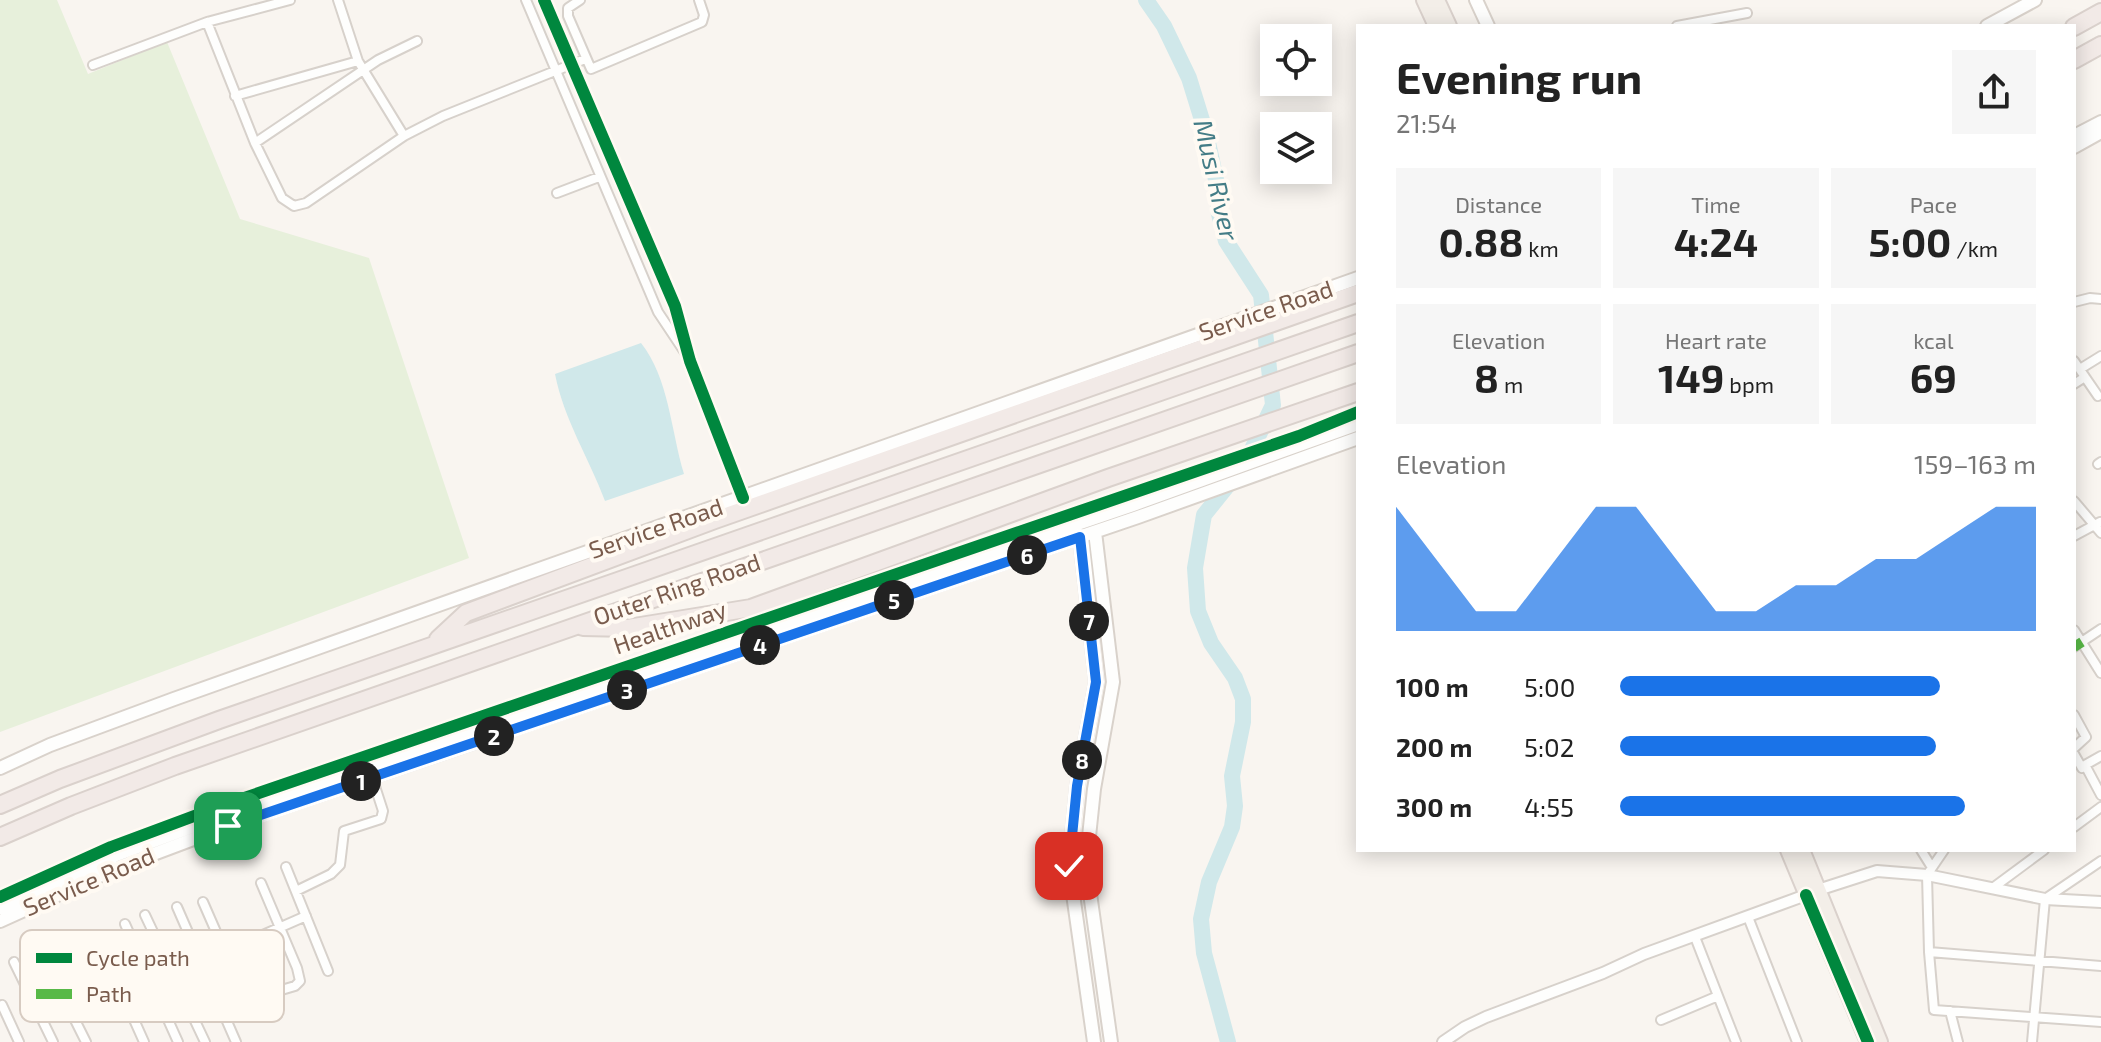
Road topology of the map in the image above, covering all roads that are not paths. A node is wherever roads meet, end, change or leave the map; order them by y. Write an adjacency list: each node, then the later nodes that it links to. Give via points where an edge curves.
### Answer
1 (290, 0): 13 (street)
2 (338, 0): 27 (street)
3 (526, 0): 29 (street)
4 (544, 0): 23 (street)
5 (580, 0): 21 (street, via 567,11)
6 (699, 0): 24 (street, via 704,15 697,25 597,68)
7 (1424, 0): 14 (main road)
8 (1437, 0): 15 (main road)
9 (1476, 0): 16 (main road)
10 (2035, 0): 18 (main road)
11 (2101, 12): 19 (highway)
12 (1747, 13): 17 (street)
13 (207, 22): 26 (street); 30 (street)
14 (1435, 24)
15 (1448, 24)
16 (1487, 24)
17 (1688, 24)
18 (1991, 24)
19 (2076, 26)
20 (417, 41): 27 (street)
21 (579, 44): 23 (street); 24 (street)
22 (2101, 45): 25 (highway)
23 (564, 49): 28 (street)
24 (585, 59): 28 (street)
25 (2076, 59)
26 (93, 65)
27 (360, 65): 30 (street); 36 (street); 37 (street)
28 (571, 65): 29 (street); 31 (street)
29 (555, 71): 32 (street); 36 (street)
30 (235, 96): 37 (street)
31 (586, 99): 32 (street); 41 (street)
32 (570, 106): 39 (street)
33 (2101, 122): 35 (main road)
34 (2101, 132): 38 (main road)
35 (2076, 135)
36 (404, 136): 37 (street, via 294,206 282,198)
37 (255, 143)
38 (2076, 146)
39 (599, 177): 40 (street); 42 (street)
40 (557, 193)
41 (637, 218): 42 (street); 51 (street, via 675,306)
42 (620, 225): 51 (street, via 658,312)
43 (1356, 279): 46 (main road, Service Road)
44 (1356, 293): 46 (highway)
45 (2101, 299): 47 (street)
46 (1319, 300): 60 (main road, Service Road, via 1132,358); 70 (highway, via 1194,352 466,613)
47 (2076, 302)
48 (1356, 324): 70 (highway, Outer Ring Road)
49 (1356, 354): 68 (highway, Outer Ring Road)
50 (2101, 356): 53 (street)
51 (690, 361): 60 (street)
52 (2076, 364): 53 (street)
53 (2083, 373): 54 (street); 56 (street)
54 (2076, 382)
55 (1356, 393): 68 (highway, via 751,608 628,628)
56 (2098, 396)
57 (1356, 425): 59 (main road, Service Road)
58 (1356, 439): 59 (main road, Service Road)
59 (1305, 452): 62 (main road, Service Road)
60 (743, 498): 76 (main road, Service Road, via 174,699)
61 (2076, 503): 63 (street)
62 (1136, 511): 64 (main road, Service Road); 100 (main road, Service Road, via 224,815 114,856)
63 (2098, 523): 65 (street); 66 (street)
64 (1095, 532): 67 (main road, Service Road); 142 (main road, via 1113,682 1086,865)
65 (2101, 533)
66 (2076, 535)
67 (1080, 537): 78 (main road, Service Road); 141 (main road, via 1096,682 1069,866)
68 (573, 627): 83 (highway, Outer Ring Road, via 162,771)
69 (2101, 629): 71 (street)
70 (432, 645): 80 (highway, Outer Ring Road, via 114,758)
71 (2078, 645): 72 (street)
72 (2101, 673)
73 (2076, 719): 74 (street, via 2086,737)
74 (2076, 746)
75 (2101, 756): 77 (street)
76 (0, 768)
77 (2080, 769): 79 (street)
78 (372, 777): 94 (street, via 381,819 344,831 340,865); 104 (main road, Service Road, via 166,848)
79 (2101, 795)
80 (0, 805)
81 (2101, 807): 82 (street)
82 (2076, 826)
83 (0, 837)
84 (1789, 852): 95 (main road)
85 (1802, 852): 95 (main road)
86 (1922, 852): 91 (street)
87 (1942, 852): 91 (street)
88 (2041, 852): 93 (street)
89 (2101, 861): 96 (street)
90 (286, 867): 94 (street)
91 (1929, 870): 93 (street); 95 (street, via 1877,871); 115 (street)
92 (261, 883): 106 (street)
93 (1994, 887): 96 (street)
94 (296, 891): 102 (street)
95 (1812, 892): 103 (street); 146 (main road); 147 (main road)
96 (2045, 899): 98 (street); 116 (street)
97 (203, 902): 110 (street)
98 (2101, 902)
99 (177, 907): 109 (street)
100 (0, 908)
101 (145, 915): 108 (street)
102 (306, 916): 106 (street); 119 (street)
103 (1748, 917): 113 (street); 145 (street)
104 (0, 921)
105 (125, 924): 107 (street)
106 (280, 927): 111 (street); 112 (street)
107 (128, 930)
108 (152, 930)
109 (187, 930)
110 (215, 930)
111 (273, 930)
112 (281, 930)
113 (1695, 937): 122 (street); 143 (street, via 1486,1017)
114 (284, 938): 121 (street, via 300,981)
115 (1929, 952): 116 (street); 124 (street, via 1934,1010)
116 (2039, 961): 118 (street); 125 (street)
117 (14, 962): 120 (street)
118 (2101, 966)
119 (328, 971)
120 (20, 974)
121 (284, 989)
122 (1718, 996): 126 (street); 144 (street)
123 (0, 1006): 134 (street)
124 (1950, 1011): 125 (street); 148 (street)
125 (2033, 1019): 133 (street); 149 (street)
126 (1661, 1020)
127 (43, 1022): 135 (street)
128 (76, 1022): 136 (street)
129 (136, 1022): 137 (street)
130 (169, 1022): 138 (street)
131 (195, 1022): 139 (street)
132 (227, 1022): 140 (street)
133 (2101, 1022)
134 (19, 1042)
135 (53, 1042)
136 (86, 1042)
137 (144, 1042)
138 (178, 1042)
139 (205, 1042)
140 (236, 1042)
141 (1094, 1042)
142 (1111, 1042)
143 (1443, 1042)
144 (1736, 1042)
145 (1797, 1042)
146 (1868, 1042)
147 (1880, 1042)
148 (1958, 1042)
149 (2032, 1042)

